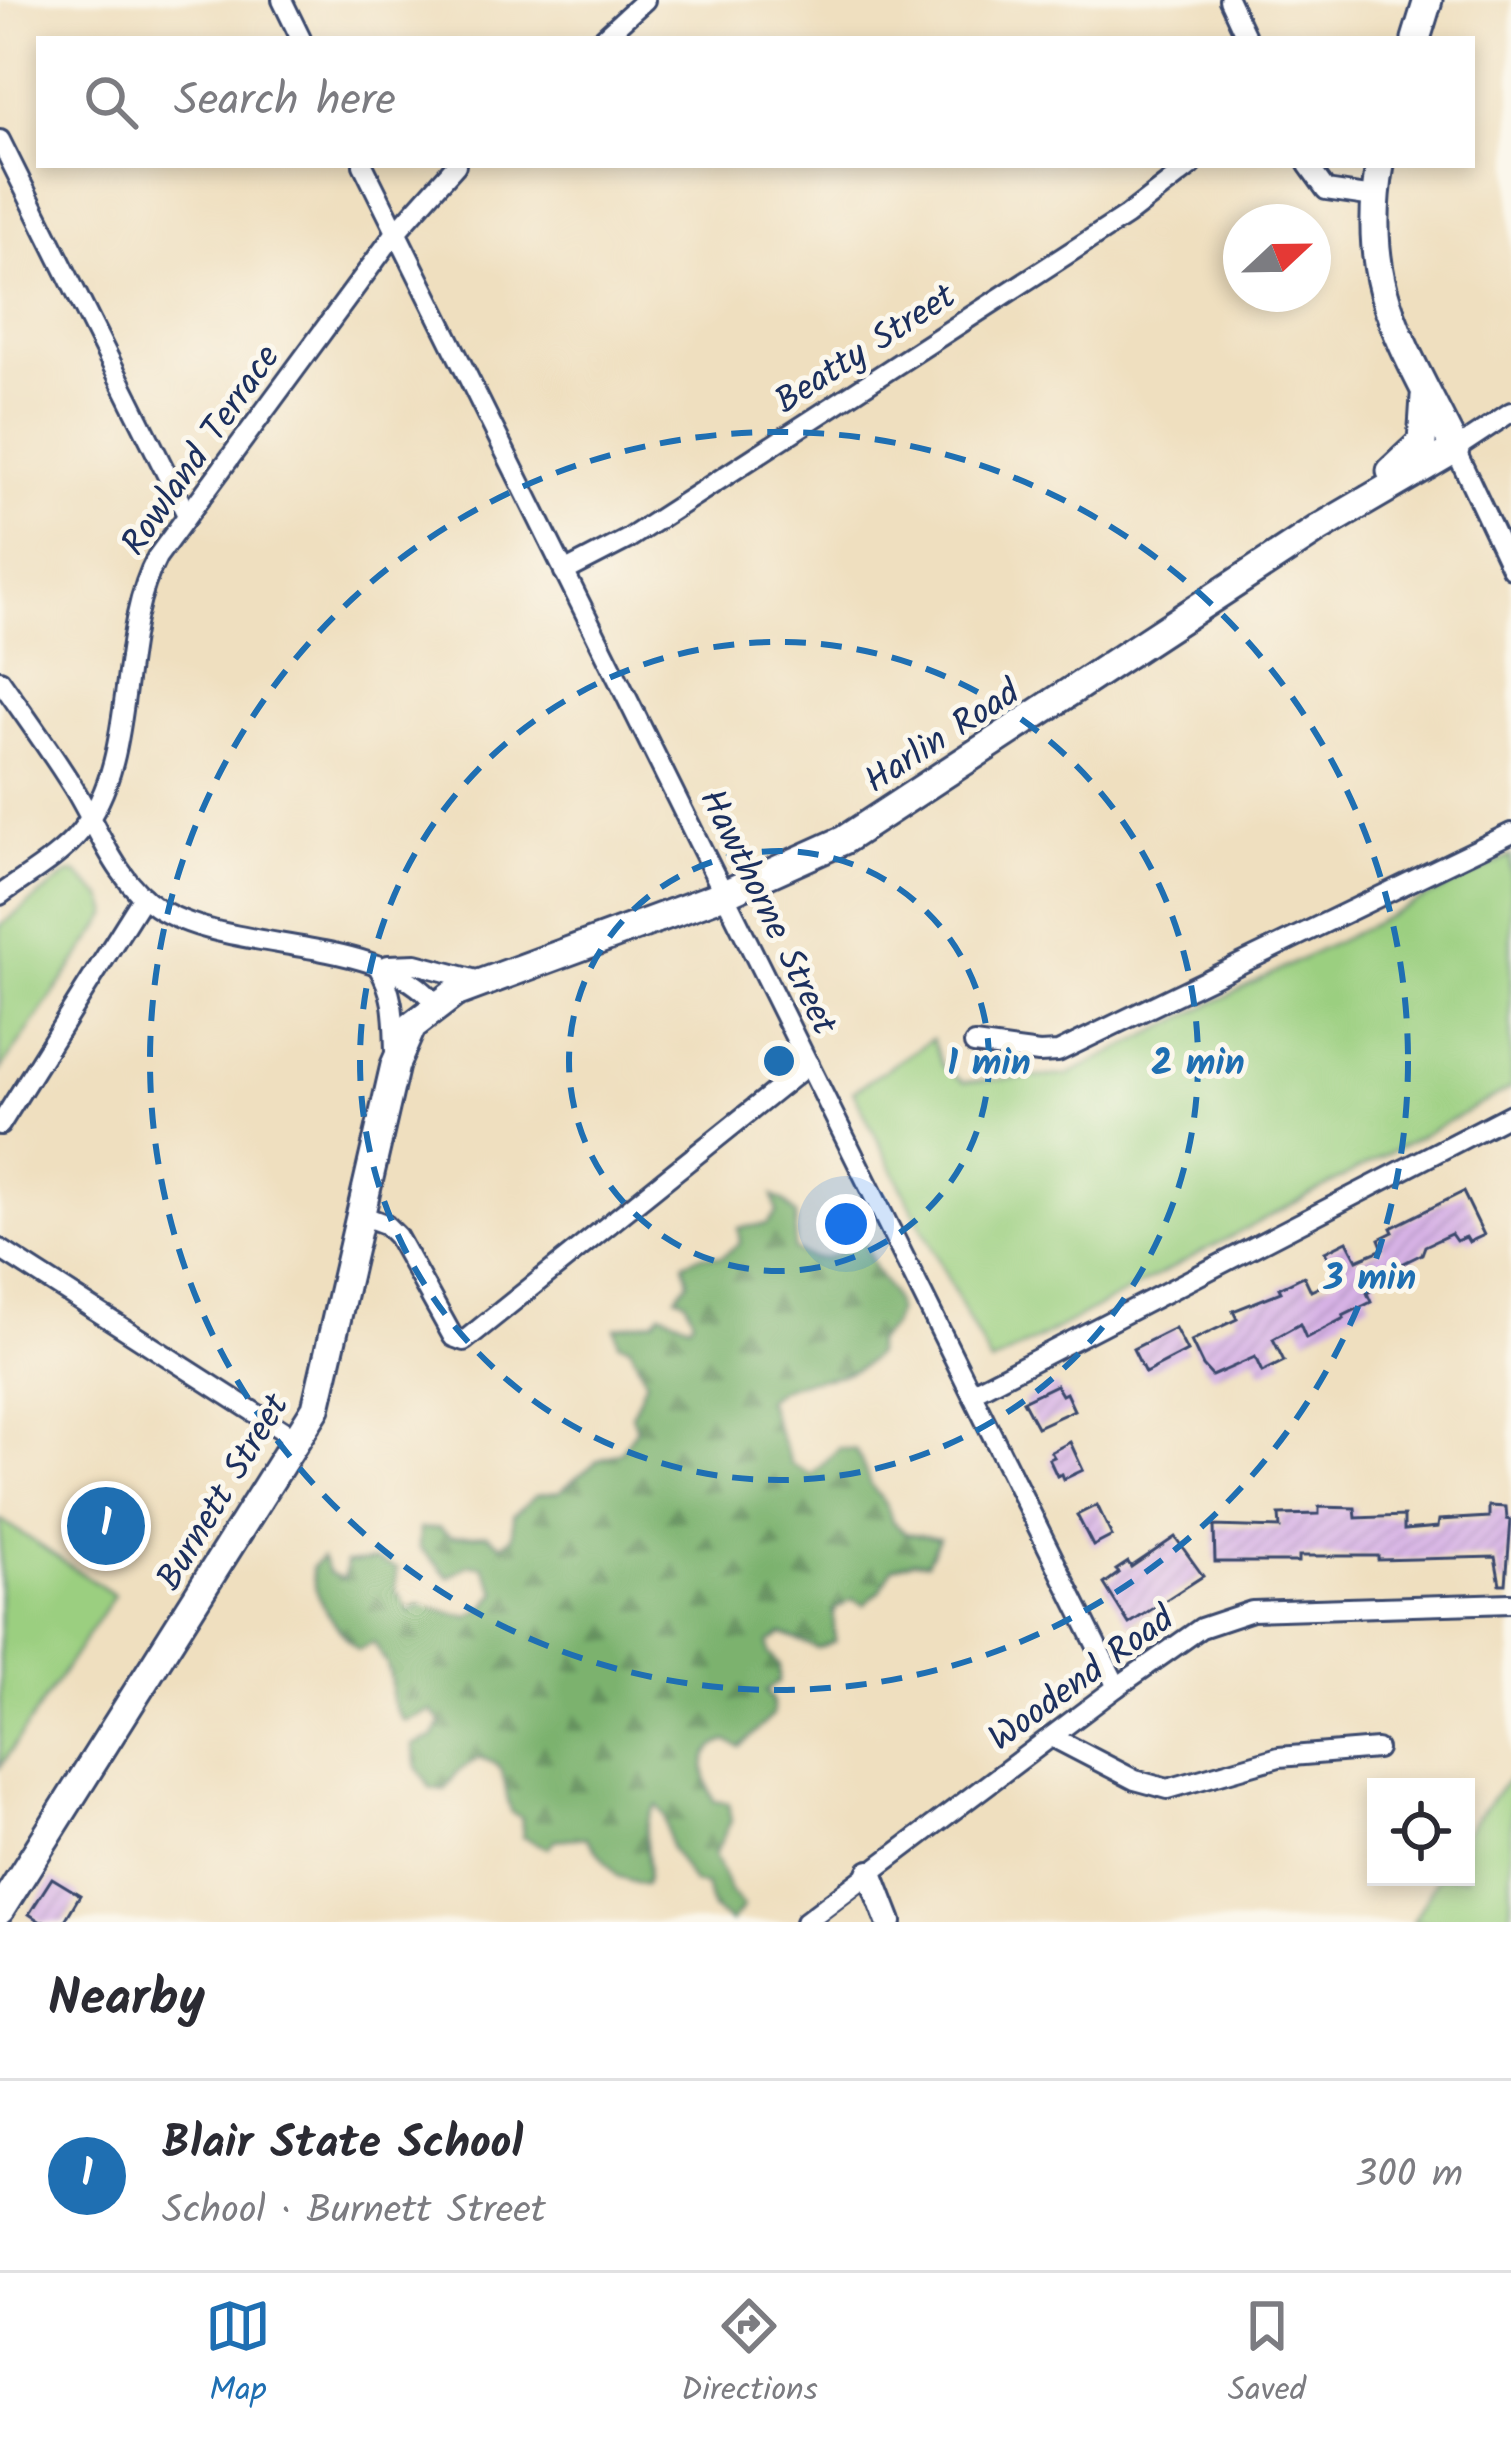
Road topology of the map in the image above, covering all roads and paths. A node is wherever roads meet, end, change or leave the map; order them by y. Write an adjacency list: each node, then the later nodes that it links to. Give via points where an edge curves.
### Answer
1 (282, 0): 5 (street)
2 (1229, 0): 7 (street)
3 (1428, 0): 8 (main road)
4 (640, 2): 6 (street)
5 (300, 36)
6 (605, 36)
7 (1246, 36)
8 (1417, 36)
9 (0, 140): 20 (street)
10 (364, 168): 16 (street, Hawthorne Street)
11 (453, 168): 16 (street, Rowland Terrace)
12 (1188, 168): 23 (street, Beatty Street, via 1087,242 628,539)
13 (1310, 168): 15 (street, via 1334,194)
14 (1379, 168): 15 (main road)
15 (1374, 197): 17 (main road, via 1376,269)
16 (396, 232): 20 (street, Rowland Terrace); 23 (street, Hawthorne Street)
17 (1424, 385): 19 (main road); 21 (main road, via 1426,425 1416,451)
18 (1511, 412): 19 (street, Harlin Road)
19 (1455, 449): 21 (main road, Harlin Road); 22 (street)
20 (186, 513): 25 (street, Rowland Terrace, via 148,576 110,768)
21 (1318, 530): 27 (main road, Harlin Road, via 867,827)
22 (1511, 568)
23 (564, 572): 27 (street, Hawthorne Street)
24 (0, 680): 25 (street)
25 (91, 816): 28 (street, via 73,840); 29 (street)
26 (1511, 833): 33 (street, via 1058,1052)
27 (724, 894): 31 (main road, Harlin Road); 34 (street, Hawthorne Street)
28 (0, 895)
29 (143, 898): 30 (street, via 192,924); 37 (street)
30 (377, 965): 31 (street, via 416,964); 32 (street, via 414,980); 35 (street, via 394,1008)
31 (485, 982): 32 (main road, Harlin Road)
32 (437, 1006): 35 (main road, Harlin Road, via 412,1026)
33 (974, 1044)
34 (809, 1064): 38 (street, via 460,1342 397,1236); 40 (street, Hawthorne Street)
35 (394, 1065): 38 (main road, Burnett Street)
36 (1511, 1114): 40 (street)
37 (0, 1125)
38 (361, 1215): 41 (main road, Burnett Street, via 319,1400)
39 (0, 1249): 41 (street)
40 (973, 1392): 43 (street, Hawthorne Street)
41 (299, 1441): 47 (main road, Burnett Street)
42 (1511, 1603): 43 (street, Woodend Road, via 1252,1611 1202,1628)
43 (1117, 1687): 44 (street, Woodend Road)
44 (1052, 1737): 45 (street, via 1168,1789 1279,1757); 46 (street, Woodend Road)
45 (1376, 1749)
46 (870, 1874): 48 (street, Woodend Road); 49 (street)
47 (0, 1910)
48 (805, 1922)
49 (889, 1922)

